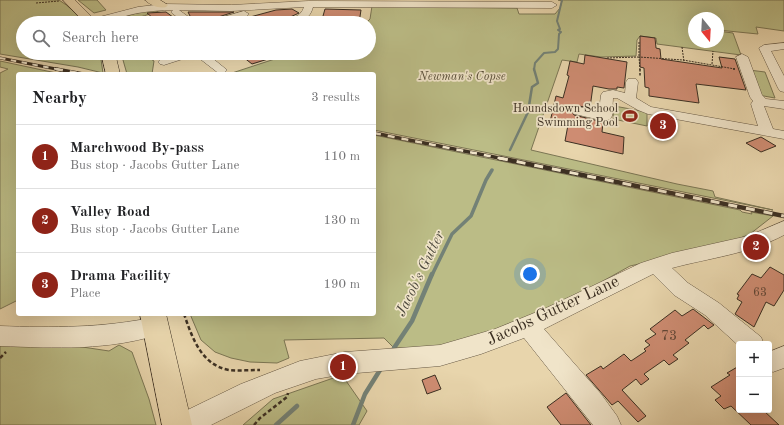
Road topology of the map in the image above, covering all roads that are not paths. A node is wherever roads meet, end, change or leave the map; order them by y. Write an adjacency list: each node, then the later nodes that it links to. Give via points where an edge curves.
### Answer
1 (66, 0): 11 (main road)
2 (151, 0): 6 (main road)
3 (334, 2): 4 (street); 5 (street)
4 (310, 3): 8 (street); 17 (street)
5 (547, 3)
6 (162, 5): 7 (street); 9 (street)
7 (243, 5): 8 (street); 9 (street, via 211,8); 15 (street, via 245,14)
8 (267, 6): 16 (street, via 267,12)
9 (133, 7): 12 (street); 13 (street)
10 (176, 12): 14 (street)
11 (85, 16)
12 (106, 16)
13 (118, 16)
14 (182, 16)
15 (238, 16)
16 (274, 16)
17 (307, 16)
18 (784, 46): 27 (street, via 764,48)
19 (742, 57): 29 (street, via 756,97)
20 (110, 60): 25 (main road)
21 (170, 60): 23 (street)
22 (211, 60): 24 (street)
23 (164, 62)
24 (221, 70)
25 (113, 72)
26 (636, 82): 28 (street, via 631,96)
27 (784, 88)
28 (627, 98): 32 (street, via 615,94 607,95 605,116); 33 (street, via 648,110)
29 (763, 102): 31 (street); 35 (street, via 757,106)
30 (705, 105): 33 (street)
31 (784, 105)
32 (579, 111)
33 (709, 121): 34 (street)
34 (748, 128): 35 (street); 37 (street, via 748,132)
35 (767, 132): 36 (street)
36 (784, 135)
37 (734, 138)
38 (780, 234): 39 (street, Jacobs Gutter Lane)
39 (656, 265): 41 (street, Jacobs Gutter Lane); 43 (street, via 681,289 712,309)
40 (154, 320): 42 (street, via 120,335); 44 (main road)
41 (528, 327): 45 (street, Jacobs Gutter Lane, via 482,344 434,356 315,368 254,392); 46 (street)
42 (0, 336)
43 (749, 341)
44 (178, 425)
45 (184, 425)
46 (608, 425)

